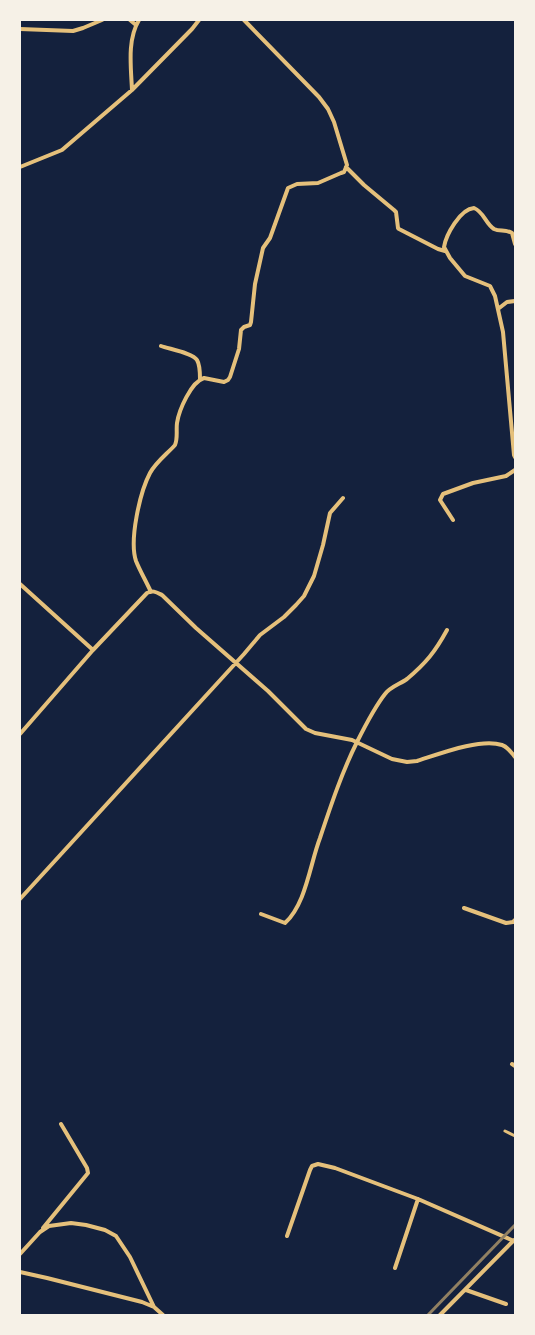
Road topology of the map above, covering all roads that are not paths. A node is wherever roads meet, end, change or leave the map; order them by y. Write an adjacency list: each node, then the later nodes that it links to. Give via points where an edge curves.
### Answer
1 (102, 20): 7 (street, via 73,31)
2 (130, 20): 6 (street)
3 (139, 20): 6 (street)
4 (199, 20): 8 (street)
5 (244, 20): 10 (street, via 328,109)
6 (136, 25): 8 (street, via 131,55)
7 (20, 29)
8 (132, 90): 9 (street, via 62,150)
9 (20, 167)
10 (346, 167): 12 (street, via 396,212 399,229); 16 (street, via 342,173 318,183 288,188 270,238 263,248 255,284 251,322 241,330 239,349 230,377 224,382)
11 (515, 244): 12 (street, via 512,233 492,228 480,212 471,208 452,226 444,244)
12 (445, 251): 14 (street, via 465,276 490,286)
13 (515, 301): 14 (street, via 507,302)
14 (498, 309): 17 (street, via 503,332)
15 (161, 346): 16 (street, via 197,358)
16 (200, 379): 22 (street, via 181,406 175,445 151,472 138,511 134,549 136,560)
17 (515, 457)
18 (515, 470): 20 (street, via 506,476 473,483 443,494 440,500)
19 (343, 498): 25 (street, via 330,513 314,576 304,596 284,617 255,640)
20 (453, 520)
21 (20, 584): 24 (street)
22 (151, 592): 24 (street, via 147,593); 25 (street, via 162,595)
23 (447, 630): 27 (street, via 428,660 406,680 386,693)
24 (93, 650): 26 (street)
25 (236, 663): 27 (street, via 306,729); 29 (street)
26 (20, 734)
27 (357, 742): 28 (street, via 384,756 407,762 481,744 501,744 510,749); 31 (street, via 319,838 297,908 285,923)
28 (515, 757)
29 (20, 899)
30 (464, 908): 32 (street, via 506,923)
31 (261, 914)
32 (515, 920)
33 (61, 1124): 37 (street, via 88,1173)
34 (505, 1131): 35 (lane)
35 (515, 1136)
36 (418, 1199): 38 (street, via 335,1168 315,1164 310,1170); 39 (street); 41 (street)
37 (40, 1232): 40 (street); 45 (street, via 49,1226 71,1223 96,1226 116,1236)
38 (287, 1236)
39 (514, 1240): 43 (street)
40 (20, 1254)
41 (395, 1268)
42 (20, 1272): 45 (street)
43 (466, 1290): 44 (street); 47 (street)
44 (506, 1304)
45 (154, 1307): 46 (street)
46 (163, 1315)
47 (440, 1315)

